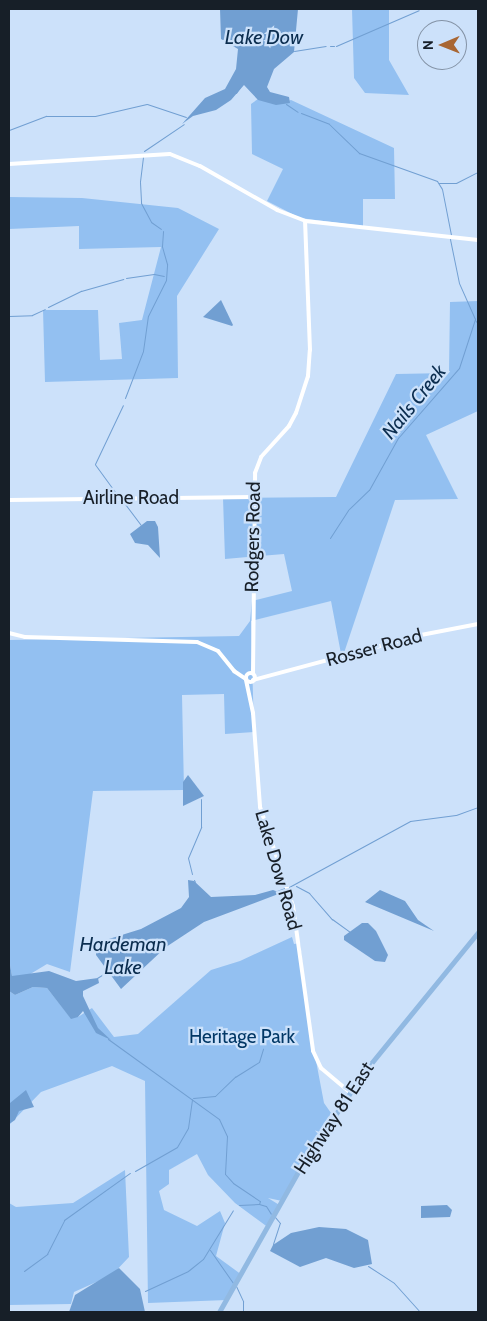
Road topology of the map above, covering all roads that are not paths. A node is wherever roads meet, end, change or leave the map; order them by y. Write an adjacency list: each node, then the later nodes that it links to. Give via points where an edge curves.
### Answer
1 (9, 164): 2 (street, via 170,154 200,166 277,210)
2 (305, 221): 3 (street); 4 (street, Rodgers Road, via 310,350 308,377 289,426 257,464)
3 (478, 240)
4 (254, 497): 5 (street, Airline Road); 9 (street, Rodgers Road)
5 (9, 500)
6 (478, 624): 10 (street, Rosser Road, via 421,635)
7 (9, 633): 8 (street, via 25,637 197,642 218,651)
8 (232, 669): 9 (street); 11 (street)
9 (251, 673): 10 (street, Rosser Road); 11 (street); 12 (street, Lake Dow Road)
10 (270, 676): 12 (street, Rosser Road)
11 (246, 679): 12 (street); 13 (street, Lake Dow Road)
12 (252, 681): 13 (street, Lake Dow Road)
13 (249, 692): 16 (street, Lake Dow Road, via 255,727 260,807 294,912 313,1051 321,1068)
14 (478, 931): 15 (main road, Highway 81 East)
15 (357, 1082): 16 (street); 17 (main road, Highway 81 East)
16 (342, 1086): 17 (street, Lake Dow Road); 18 (street, via 345,1092)
17 (350, 1092): 18 (main road, Highway 81 East)
18 (342, 1103): 19 (main road, Highway 81 East, via 304,1161)
19 (219, 1312)

